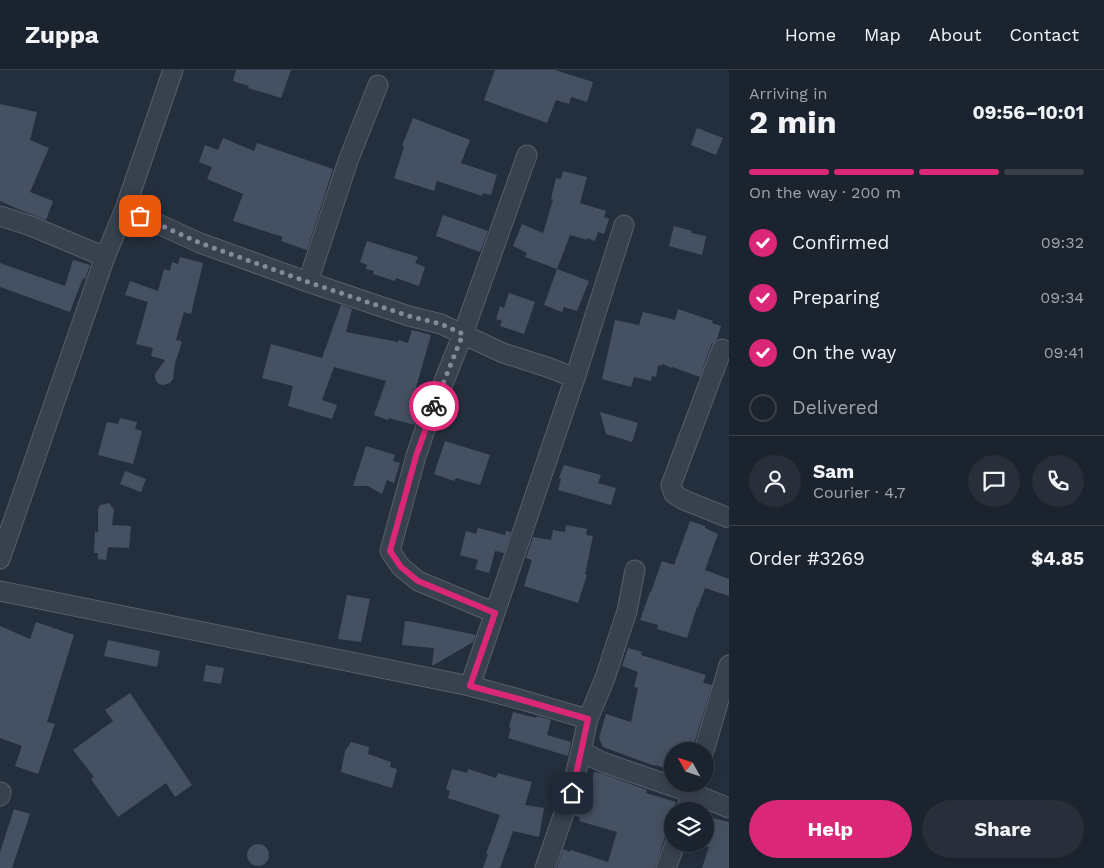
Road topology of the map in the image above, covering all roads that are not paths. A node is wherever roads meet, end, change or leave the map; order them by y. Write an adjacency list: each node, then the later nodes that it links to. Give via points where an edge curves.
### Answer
1 (173, 70): 4 (street)
2 (378, 85): 8 (street, via 348,161)
3 (527, 155): 9 (street)
4 (125, 209): 7 (street); 8 (street, via 200,243)
5 (0, 216): 7 (street)
6 (624, 224): 11 (street)
7 (105, 257): 13 (street)
8 (308, 282): 9 (street)
9 (463, 334): 11 (street, via 503,353); 16 (street, via 426,426 390,551 401,567 418,581)
10 (722, 349): 12 (street, via 671,485 674,494 684,500)
11 (575, 378): 16 (street)
12 (729, 518)
13 (0, 559)
14 (636, 570): 19 (street, via 627,612)
15 (0, 591): 18 (street)
16 (495, 613): 18 (street)
17 (729, 665): 20 (street)
18 (470, 686): 19 (street)
19 (588, 719): 21 (street)
20 (707, 742)
21 (581, 751): 22 (street, via 602,762); 26 (street, via 572,793)
22 (664, 780)
23 (699, 792): 24 (street)
24 (729, 808)
25 (672, 852): 27 (street)
26 (545, 868)
27 (666, 868)

